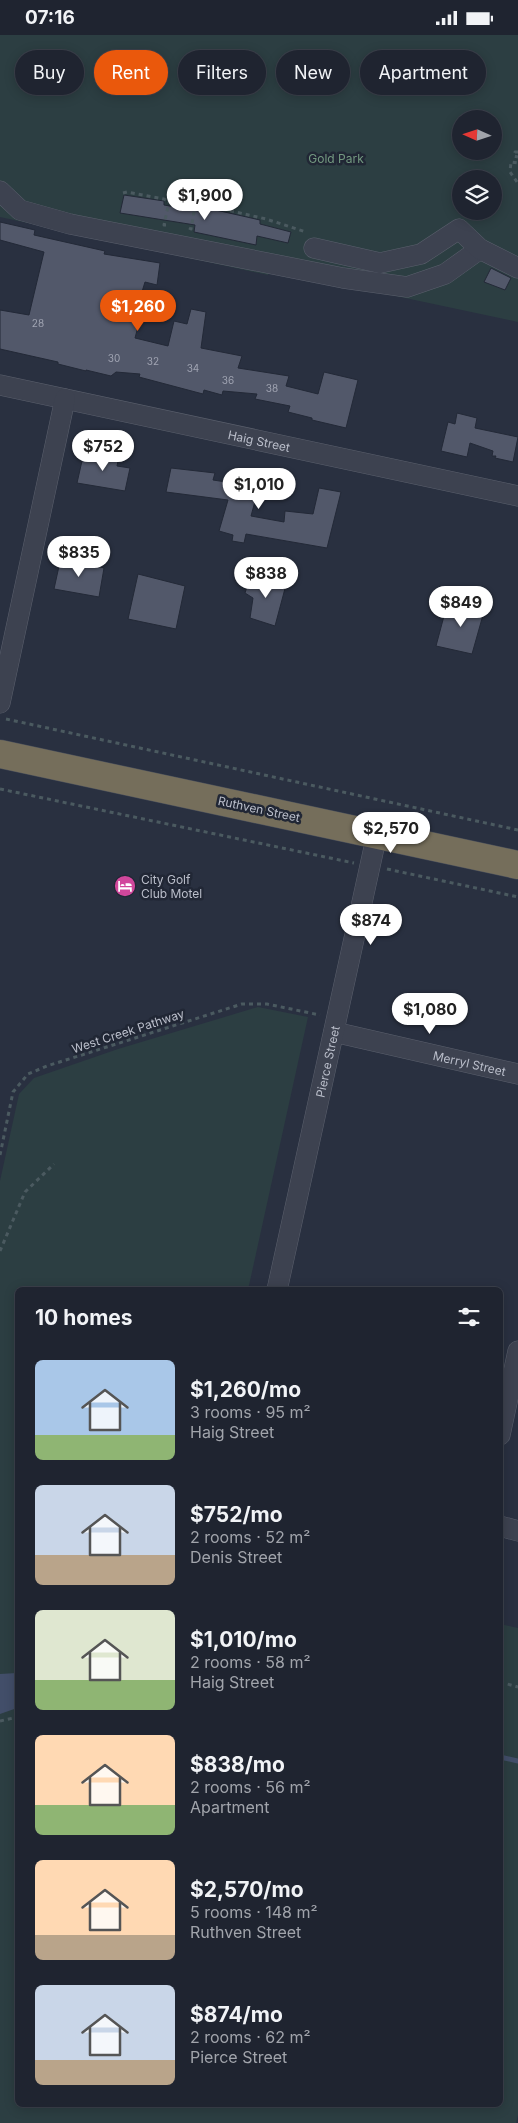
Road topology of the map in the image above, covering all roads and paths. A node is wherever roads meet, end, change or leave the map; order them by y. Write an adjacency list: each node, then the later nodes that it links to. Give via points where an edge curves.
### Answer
1 (518, 153): 2 (path, via 515,152 514,156)
2 (518, 157)
3 (518, 163): 4 (path, via 511,162 510,172)
4 (517, 182)
5 (0, 191): 12 (street, via 20,211 70,224 343,278 407,287 445,274)
6 (123, 193): 7 (path)
7 (169, 202): 8 (path); 9 (path, via 164,225)
8 (196, 206): 10 (path, via 191,229); 11 (path, via 266,219 308,233)
9 (173, 226)
10 (182, 227)
11 (314, 248): 12 (street, via 380,263 421,254 459,229)
12 (480, 249): 13 (street)
13 (518, 268)
14 (0, 385): 15 (street, Haig Street)
15 (65, 399): 16 (street, Haig Street); 17 (street)
16 (518, 496)
17 (0, 703)
18 (0, 718): 21 (path)
19 (0, 754): 22 (highway, Ruthven Street)
20 (0, 789): 23 (path)
21 (518, 830)
22 (377, 835): 23 (street, Pierce Street); 24 (highway, Ruthven Street)
23 (361, 864): 25 (path); 27 (street, Pierce Street)
24 (518, 865)
25 (518, 897)
26 (320, 1015): 29 (path, West Creek Pathway, via 267,1004 242,1004 28,1074 13,1092)
27 (334, 1031): 28 (street, Merryl Street); 32 (street, Pierce Street)
28 (518, 1073)
29 (0, 1155)
30 (54, 1164): 31 (path, via 25,1192)
31 (0, 1251)
32 (278, 1287)
33 (518, 1351): 34 (street)
34 (503, 1421)
35 (503, 1528): 36 (street)
36 (518, 1531)
37 (503, 1683): 38 (path)
38 (518, 1687)
39 (15, 1718): 40 (path)
40 (0, 1721)

